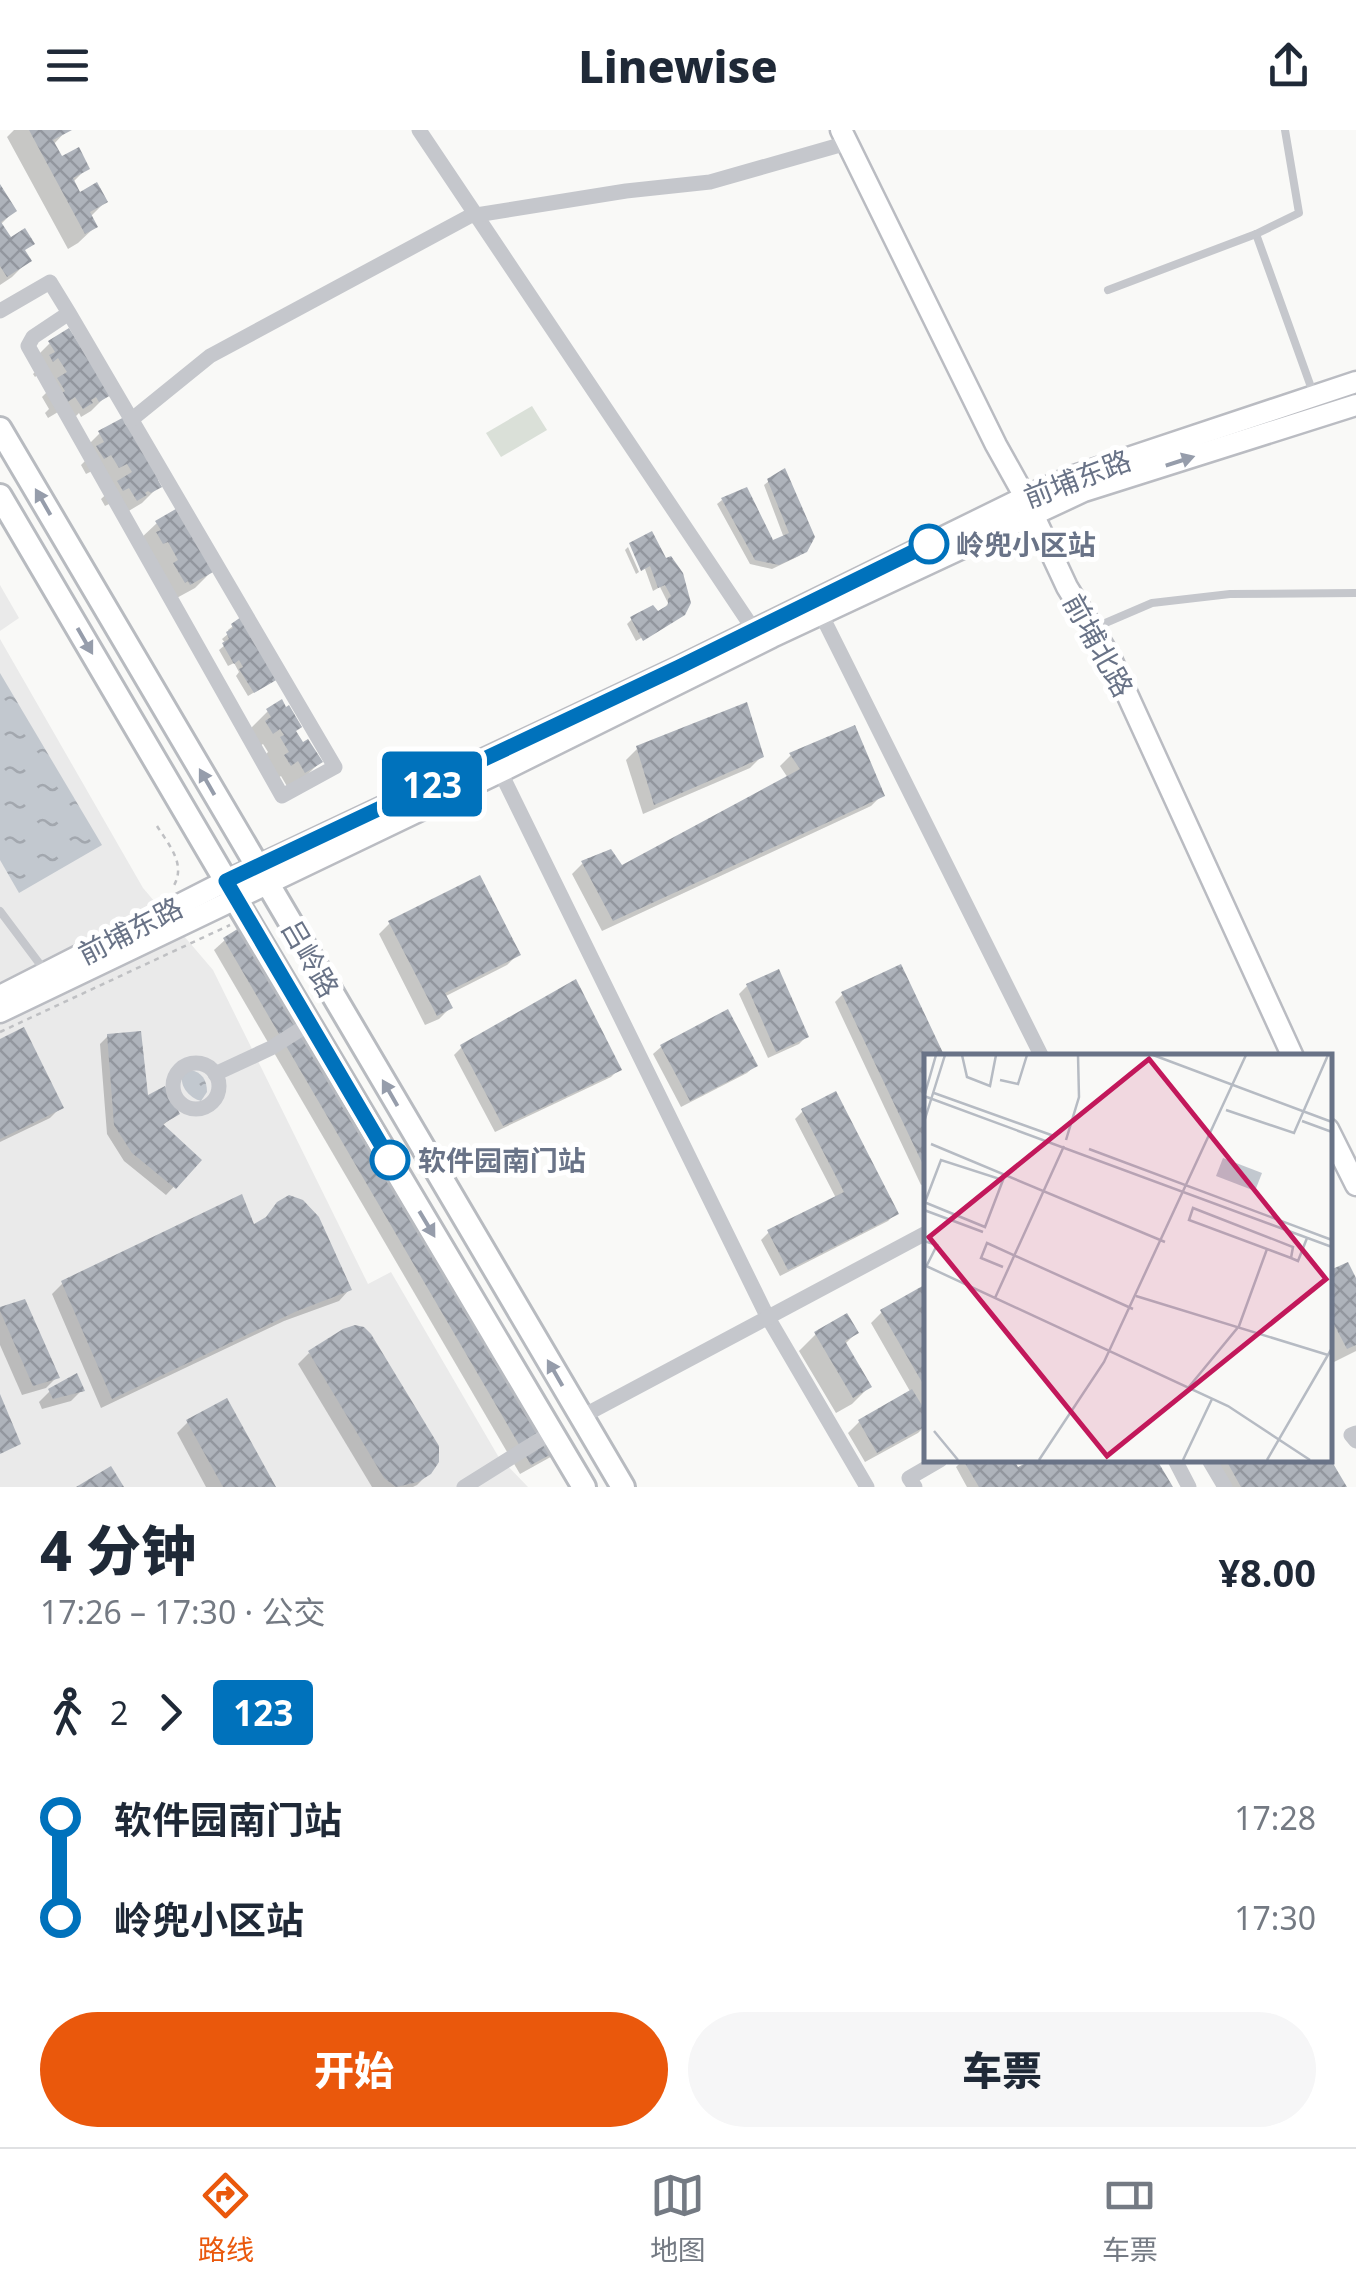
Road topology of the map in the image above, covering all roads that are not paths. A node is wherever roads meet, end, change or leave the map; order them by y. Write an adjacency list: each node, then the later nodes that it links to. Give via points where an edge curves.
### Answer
1 (420, 130): 4 (street)
2 (1286, 130): 5 (lane, via 1299,213)
3 (844, 136): 4 (street, via 710,182); 15 (main road, 前埔北路)
4 (476, 215): 12 (street, via 210,356); 19 (street)
5 (1256, 234): 6 (lane); 10 (lane)
6 (1108, 290)
7 (0, 311): 8 (street, via 50,282)
8 (68, 313): 12 (street); 12 (street, via 28,346 282,796 335,767)
9 (1356, 382): 15 (main road, 前埔东路, via 1074,476)
10 (1312, 387)
11 (1356, 404): 15 (main road, 前埔东路, one-way to 11)
12 (131, 420)
13 (0, 430): 21 (main road, 吕岭路, one-way to 13)
14 (0, 496): 22 (main road, 吕岭路, one-way to 22)
15 (1028, 506): 17 (main road, 前埔东路); 18 (main road, 前埔北路)
16 (1356, 593): 18 (lane, via 1230,594 1152,603)
17 (818, 607): 19 (main road, 前埔东路); 29 (street)
18 (1092, 629): 30 (main road, 前埔北路)
19 (758, 636): 20 (main road, 前埔东路)
20 (496, 764): 21 (main road, 前埔东路); 35 (street)
21 (262, 875): 22 (main road, 前埔东路); 36 (main road, 吕岭路, one-way to 21)
22 (236, 899): 25 (main road, 前埔东路); 27 (main road, 前埔东路); 28 (main road, 吕岭路)
23 (0, 911): 24 (lane)
24 (3, 922): 25 (lane)
25 (46, 973): 26 (main road, 前埔东路)
26 (0, 996)
27 (0, 1012)
28 (308, 1024): 31 (street); 37 (main road, 吕岭路, one-way to 37)
29 (1041, 1054)
30 (1292, 1054)
31 (215, 1074)
32 (1331, 1135): 33 (main road)
33 (1356, 1186)
34 (924, 1233): 35 (street)
35 (767, 1316): 36 (street); 46 (street)
36 (580, 1417): 45 (main road, 吕岭路)
37 (552, 1432): 43 (street); 44 (main road, 吕岭路)
38 (1356, 1433): 39 (street)
39 (1356, 1441)
40 (937, 1462): 47 (street, via 909,1478)
41 (1175, 1462): 48 (street)
42 (1210, 1462): 49 (street)
43 (464, 1487)
44 (584, 1487)
45 (623, 1487)
46 (867, 1487)
47 (915, 1487)
48 (1189, 1487)
49 (1225, 1487)

